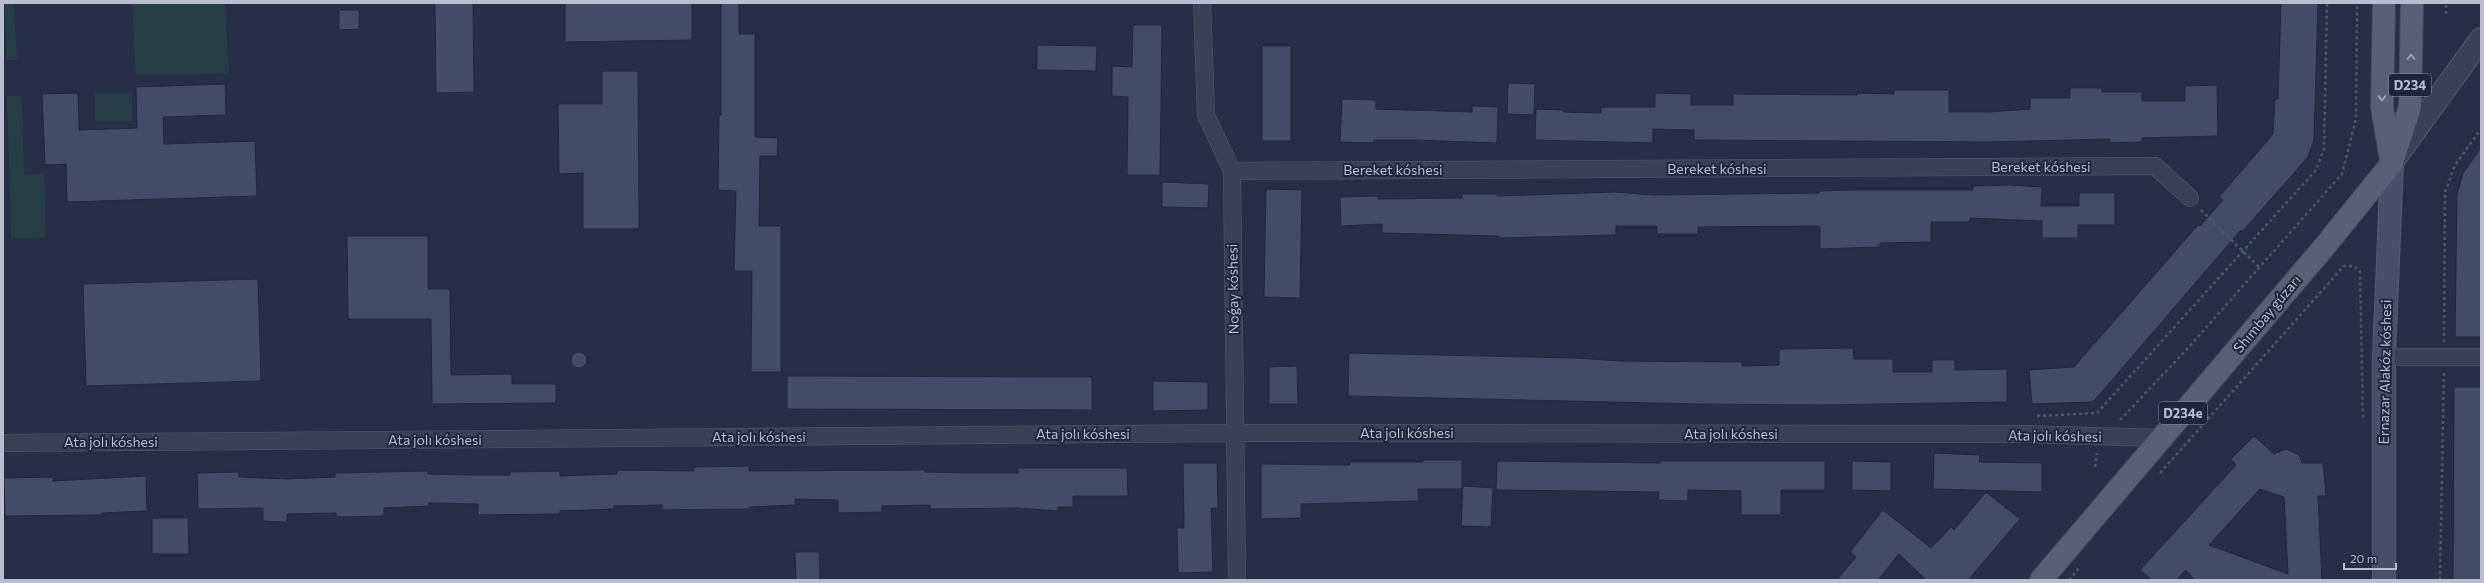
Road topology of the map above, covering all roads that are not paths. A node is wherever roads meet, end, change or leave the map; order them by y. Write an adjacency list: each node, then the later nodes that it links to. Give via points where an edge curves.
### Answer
1 (1202, 3): 6 (street, Noǵay kóshesi, via 1206,115)
2 (2384, 3): 5 (main road, Ernazar Alakóz kóshesi / D234, one-way to 5, via 2382,107)
3 (2412, 3): 5 (main road, Ernazar Alakóz kóshesi / D234, one-way to 3, via 2410,107)
4 (2481, 39): 5 (street, Shımbay gúzarı / D234e)
5 (2392, 163): 8 (main road, Ernazar Alakóz kóshesi / D234); 11 (main road, Shımbay gúzarı / D234e)
6 (1232, 171): 7 (street, Bereket kóshesi, via 2155,166); 10 (street, Noǵay kóshesi)
7 (2190, 198)
8 (2384, 357): 9 (street); 15 (main road, Ernazar Alakóz kóshesi / D234)
9 (2481, 357)
10 (1234, 433): 11 (street, Ata jolı kóshesi, via 2023,434); 12 (street, Ata jolı kóshesi); 13 (street, Noǵay kóshesi)
11 (2162, 438): 14 (main road, Shımbay gúzarı / D234e)
12 (3, 443)
13 (1236, 580)
14 (2041, 580)
15 (2384, 580)

